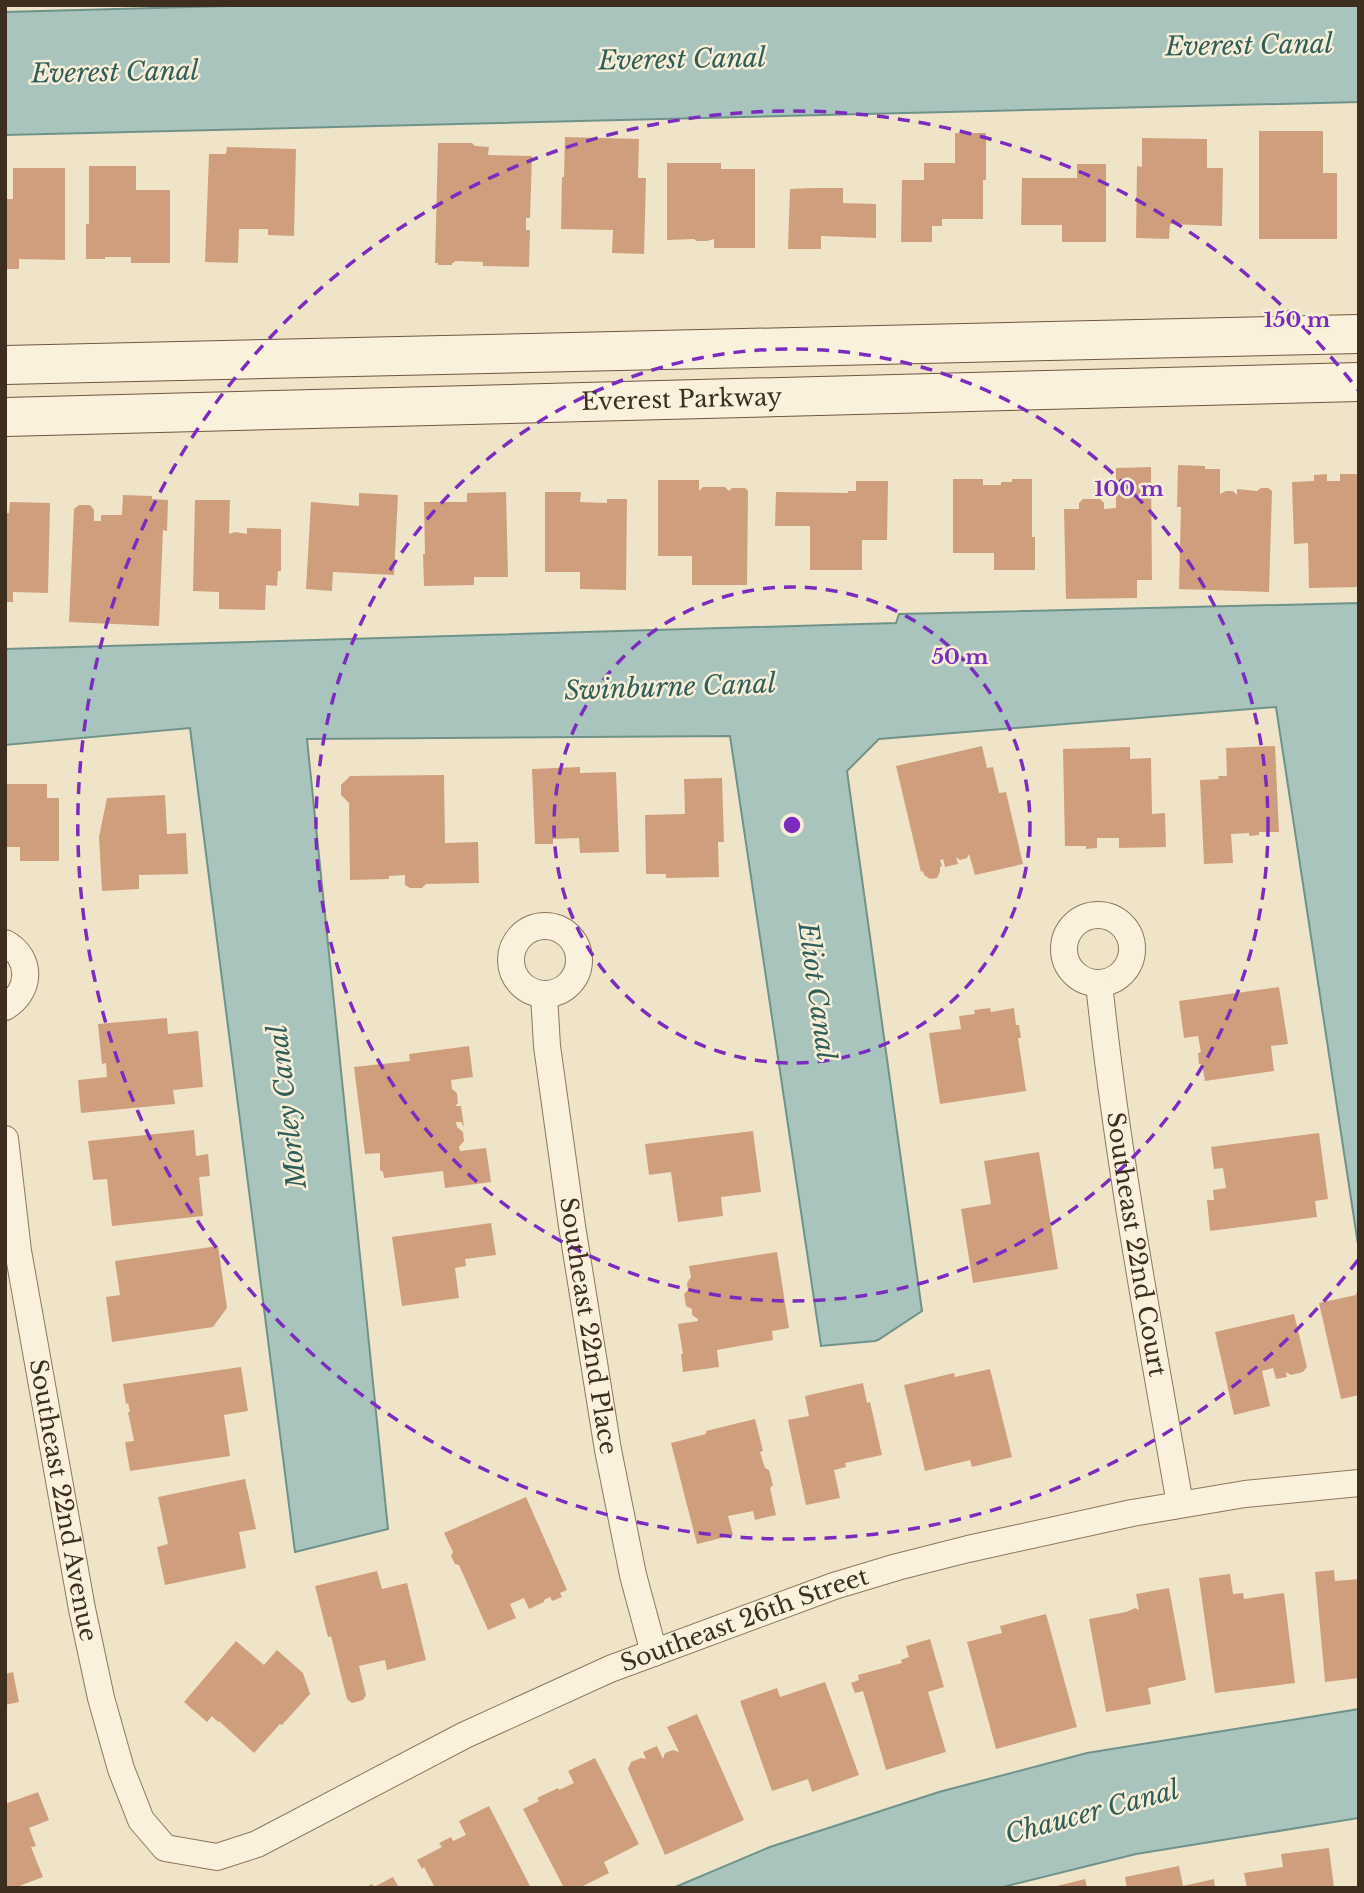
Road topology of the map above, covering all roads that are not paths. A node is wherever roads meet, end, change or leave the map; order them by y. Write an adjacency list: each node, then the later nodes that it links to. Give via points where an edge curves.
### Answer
1 (1359, 334): 2 (street, Everest Parkway)
2 (477, 355): 3 (street, Everest Parkway); 5 (street)
3 (5, 365)
4 (1359, 382): 5 (street, Everest Parkway)
5 (478, 405): 6 (street, Everest Parkway)
6 (5, 417)
7 (5, 943): 10 (street, via 22,958 27,976 24,988)
8 (1099, 983): 13 (street, Southeast 22nd Court, via 1133,1235)
9 (544, 995): 14 (street, Southeast 22nd Place, via 572,1226 608,1450)
10 (5, 1007)
11 (5, 1139): 15 (street, Southeast 22nd Avenue, via 18,1251 101,1698 141,1820)
12 (1359, 1483): 13 (street, Southeast 26th Street)
13 (1181, 1504): 14 (street, Southeast 26th Street, via 897,1567)
14 (654, 1653): 15 (street, Southeast 26th Street, via 465,1735 257,1844 217,1857)
15 (165, 1848)

